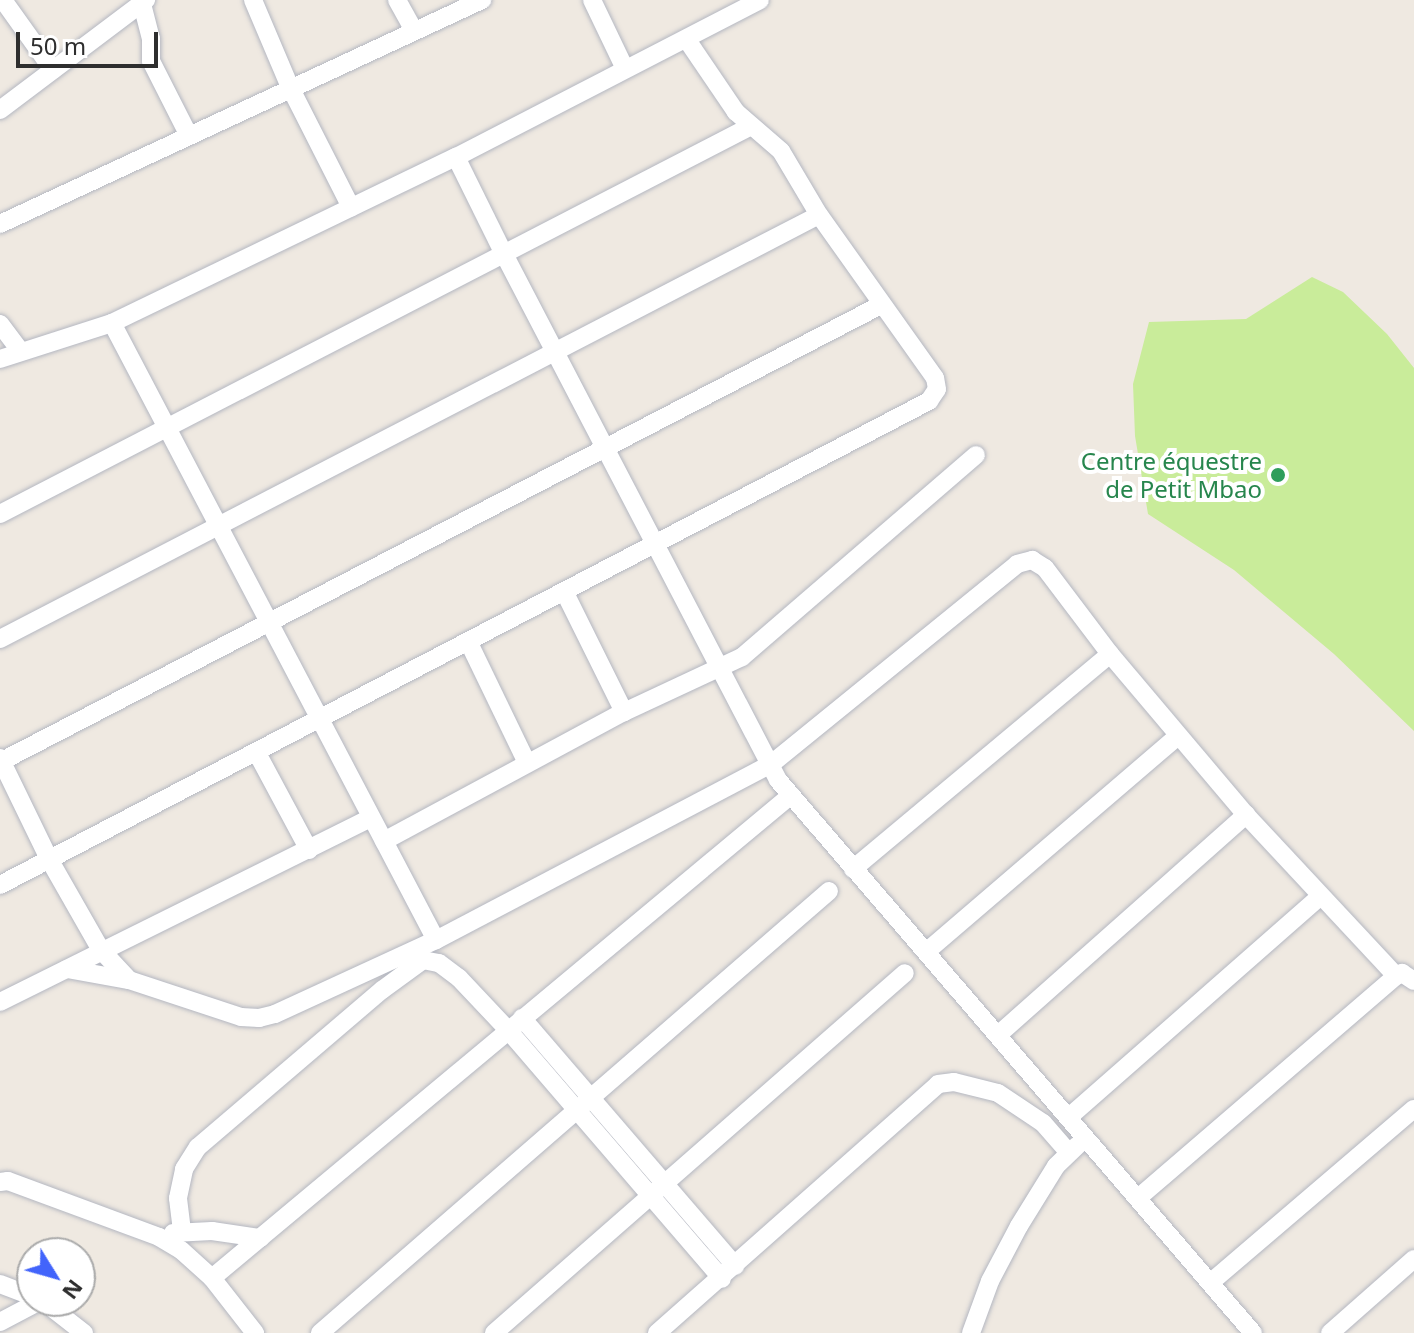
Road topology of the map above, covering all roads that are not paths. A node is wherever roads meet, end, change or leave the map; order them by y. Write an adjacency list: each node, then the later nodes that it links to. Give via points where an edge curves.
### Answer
1 (3, 0): 11 (street)
2 (253, 0): 12 (street)
3 (397, 0): 8 (street)
4 (482, 0): 8 (street)
5 (592, 0): 10 (street)
6 (760, 0): 9 (street)
7 (143, 1): 11 (street); 15 (street, via 151,61)
8 (414, 31): 12 (street)
9 (687, 40): 10 (street); 14 (street, via 719,91)
10 (625, 69): 16 (street)
11 (53, 70): 13 (street)
12 (290, 87): 15 (street); 17 (street)
13 (0, 110)
14 (751, 126): 18 (street, via 781,151); 20 (street)
15 (189, 136): 19 (street)
16 (456, 157): 17 (street); 20 (street)
17 (351, 207): 22 (street)
18 (819, 215): 21 (street); 25 (street)
19 (0, 224)
20 (504, 254): 25 (street); 27 (street)
21 (881, 305): 28 (street); 32 (street, via 935,378 937,389 929,401)
22 (112, 323): 24 (street); 27 (street)
23 (0, 324): 24 (street)
24 (20, 351): 26 (street)
25 (554, 352): 28 (street); 31 (street)
26 (0, 359)
27 (167, 428): 30 (street); 31 (street)
28 (604, 448): 32 (street); 34 (street)
29 (976, 455): 38 (street, via 762,643)
30 (0, 514)
31 (218, 526): 34 (street); 35 (street)
32 (657, 546): 33 (street); 38 (street)
33 (565, 593): 36 (street); 39 (street)
34 (269, 622): 40 (street); 43 (street)
35 (0, 639)
36 (469, 643): 40 (street); 44 (street)
37 (1110, 654): 41 (street); 45 (street, via 1045,568 1032,560 1017,564); 52 (street)
38 (720, 667): 39 (street); 45 (street)
39 (624, 712): 44 (street)
40 (320, 720): 42 (street); 48 (street)
41 (1178, 736): 47 (street); 58 (street)
42 (257, 753): 50 (street); 51 (street)
43 (1, 760): 51 (street)
44 (527, 763): 49 (street)
45 (770, 765): 46 (street); 56 (street)
46 (791, 795): 52 (street); 65 (street)
47 (1246, 815): 55 (street); 66 (street)
48 (371, 818): 49 (street); 50 (street)
49 (384, 841): 56 (street)
50 (309, 850): 57 (street)
51 (49, 859): 53 (street); 57 (street)
52 (853, 869): 58 (street)
53 (0, 885)
54 (829, 891): 67 (street)
55 (1319, 897): 61 (street); 69 (street)
56 (436, 940): 62 (street, via 259,1018 241,1017)
57 (101, 950): 59 (street); 62 (street)
58 (926, 952): 66 (street)
59 (67, 969): 62 (street); 64 (street)
60 (905, 973): 73 (street)
61 (1396, 976): 63 (street, via 1402,973); 74 (street)
62 (129, 980)
63 (1414, 981)
64 (0, 1002)
65 (515, 1024): 67 (street); 75 (street, via 439,963 423,960 408,969 198,1147 184,1169 178,1198); 77 (street)
66 (998, 1035): 69 (street)
67 (584, 1104): 73 (street); 85 (street)
68 (1414, 1109): 81 (street)
69 (1069, 1117): 70 (street)
70 (1087, 1139): 71 (street); 74 (street)
71 (1068, 1152): 79 (street, via 1043,1123 998,1093 954,1082 938,1084); 88 (street, via 997,1267)
72 (0, 1182): 76 (street)
73 (658, 1190): 79 (street); 86 (street)
74 (1138, 1198): 81 (street)
75 (182, 1231): 76 (street); 77 (street)
76 (159, 1237): 80 (street)
77 (260, 1238): 80 (street)
78 (1414, 1259): 90 (street)
79 (729, 1272): 87 (street)
80 (212, 1278): 84 (street)
81 (1210, 1283): 89 (street)
82 (63, 1317): 83 (street)
83 (84, 1333)
84 (255, 1333)
85 (320, 1333)
86 (494, 1333)
87 (657, 1333)
88 (971, 1333)
89 (1253, 1333)
90 (1330, 1333)

